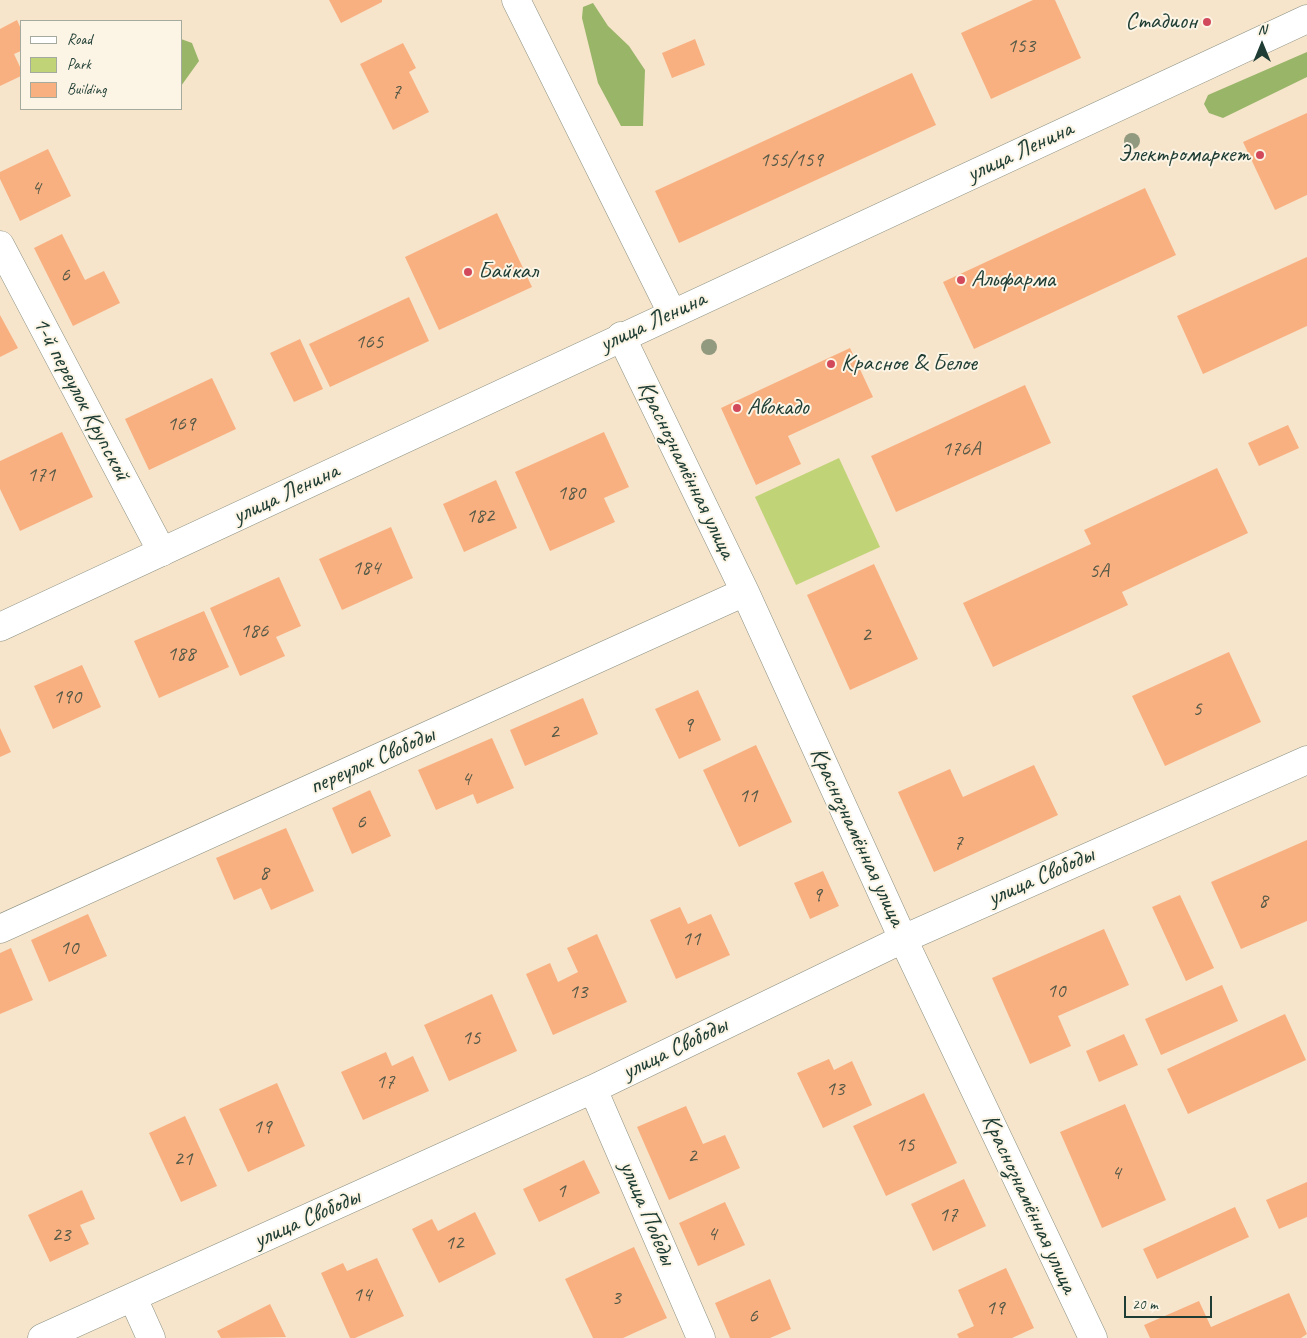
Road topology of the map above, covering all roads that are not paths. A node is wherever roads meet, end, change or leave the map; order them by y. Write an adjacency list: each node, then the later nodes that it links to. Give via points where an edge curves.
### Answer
1 (516, 0): 4 (street)
2 (1307, 19): 4 (street, улица Ленина)
3 (0, 245): 6 (street, 1-й переулок Крупской)
4 (672, 313): 5 (street, улица Ленина)
5 (621, 336): 6 (street, улица Ленина); 7 (street, Краснознамённая улица)
6 (162, 552): 8 (street, улица Ленина)
7 (744, 592): 10 (street, переулок Свободы); 11 (street, Краснознамённая улица)
8 (0, 627)
9 (1307, 760): 11 (street, улица Свободы)
10 (0, 929)
11 (903, 939): 12 (street, улица Свободы); 17 (street, Краснознамённая улица)
12 (593, 1089): 13 (street, улица Свободы); 16 (street, улица Победы)
13 (133, 1298): 14 (street, улица Свободы); 15 (street)
14 (42, 1338)
15 (152, 1338)
16 (701, 1338)
17 (1093, 1338)

